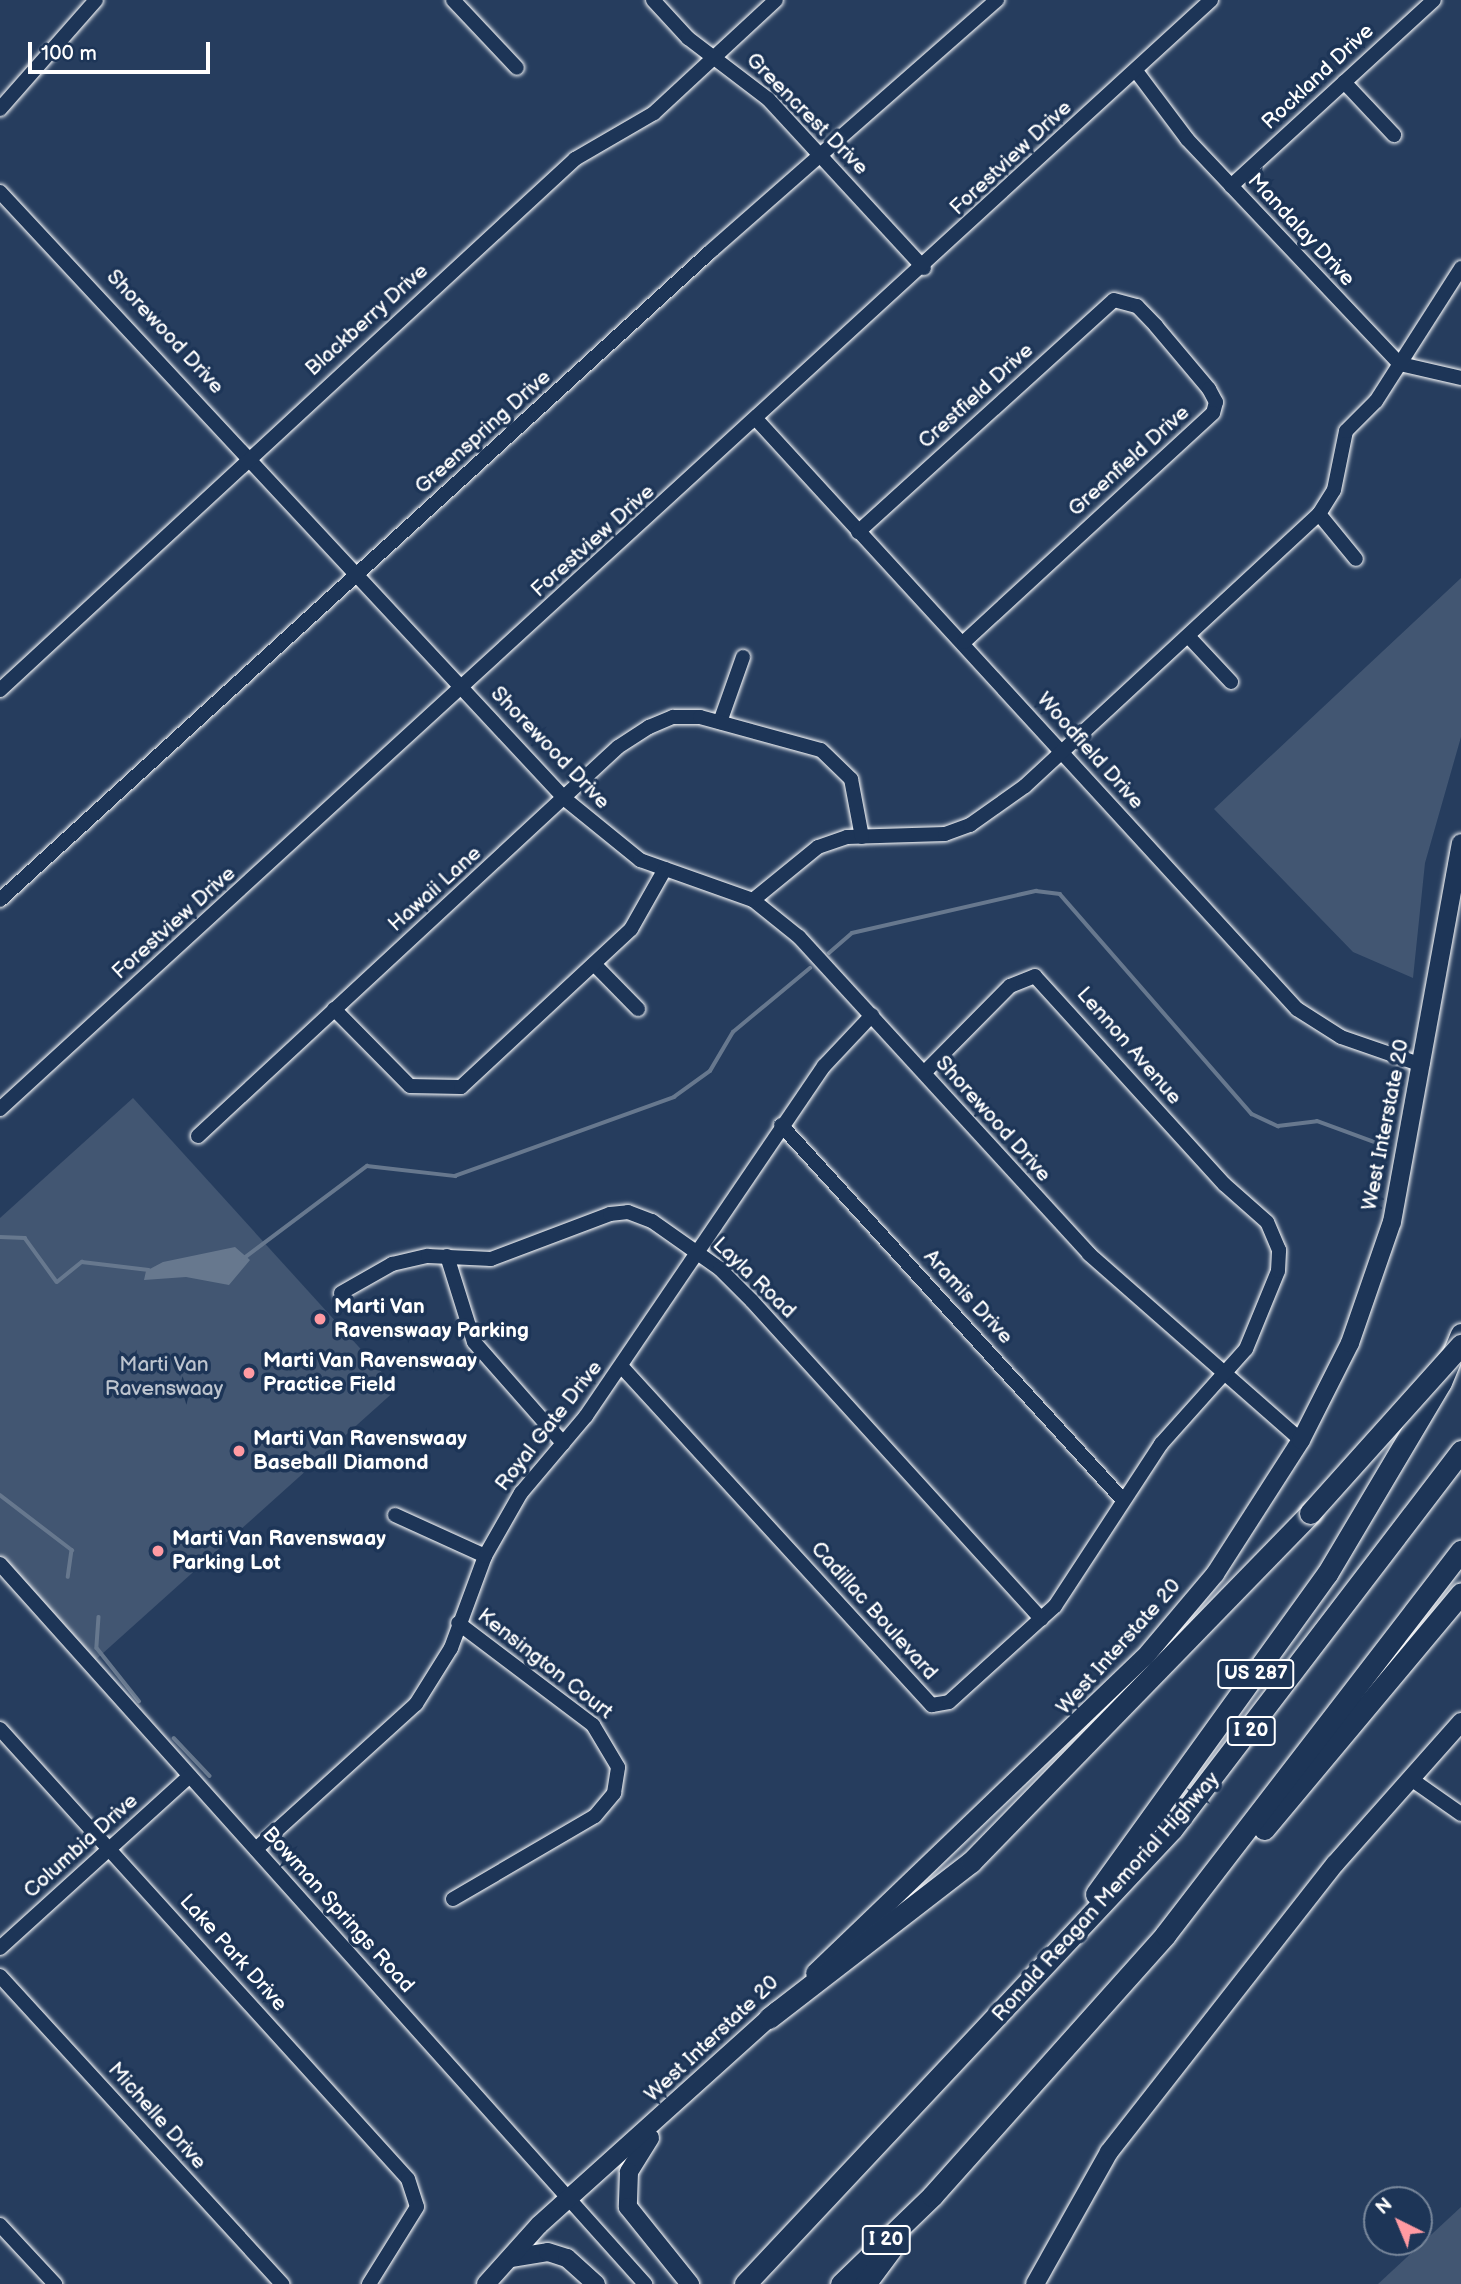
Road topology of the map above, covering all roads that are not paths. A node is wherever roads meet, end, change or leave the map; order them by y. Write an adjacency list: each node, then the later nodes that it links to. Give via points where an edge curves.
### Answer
1 (96, 0): 12 (street)
2 (453, 0): 9 (street)
3 (653, 0): 8 (street, Greencrest Drive, via 688,38)
4 (776, 0): 8 (street, Blackberry Drive)
5 (997, 0): 14 (street, Greenspring Drive)
6 (1211, 0): 10 (street, Forestview Drive)
7 (1434, 0): 11 (street, Rockland Drive)
8 (716, 55): 14 (street, Greencrest Drive); 23 (street, Blackberry Drive, via 654,113 575,159)
9 (517, 68)
10 (1136, 71): 15 (street, Mandalay Drive, via 1168,117); 17 (street, Forestview Drive)
11 (1343, 82): 13 (street); 15 (street, Rockland Drive)
12 (0, 109)
13 (1394, 135)
14 (824, 157): 17 (street, Greencrest Drive); 27 (street, Greenspring Drive, via 711,251)
15 (1231, 186): 20 (street, Mandalay Drive)
16 (0, 192): 23 (street, Shorewood Drive)
17 (923, 268): 22 (street, Forestview Drive)
18 (1461, 268): 20 (street)
19 (1125, 299): 25 (street, Crestfield Drive, via 1100,312); 29 (street, Greenfield Drive, via 1156,326 1216,407)
20 (1400, 364): 21 (street); 24 (street, via 1376,401 1346,431 1334,490)
21 (1461, 378)
22 (757, 420): 25 (street, Woodfield Drive); 32 (street, Forestview Drive)
23 (251, 455): 27 (street, Shorewood Drive); 33 (street, Blackberry Drive)
24 (1319, 514): 26 (street); 28 (street)
25 (858, 532): 29 (street, Woodfield Drive)
26 (1356, 559)
27 (359, 573): 32 (street, Shorewood Drive); 40 (street, Greenspring Drive)
28 (1188, 636): 31 (street); 35 (street)
29 (964, 642): 35 (street, Woodfield Drive)
30 (743, 657): 34 (street)
31 (1231, 682)
32 (463, 688): 36 (street, Shorewood Drive); 48 (street, Forestview Drive)
33 (0, 690)
34 (720, 722): 36 (street, Hawaii Lane, via 673,717 649,727); 37 (street, Hawaii Lane, via 810,746 842,766 854,787)
35 (1062, 751): 37 (street, via 970,825 924,839); 46 (street, Woodfield Drive, via 1297,1009 1341,1037)
36 (565, 799): 39 (street, Shorewood Drive, via 604,834); 43 (street, Hawaii Lane)
37 (862, 837): 41 (street, via 800,857)
38 (1461, 843): 46 (main road, West Interstate 20)
39 (665, 869): 41 (street, Shorewood Drive); 42 (street, via 631,929)
40 (0, 900)
41 (753, 901): 45 (street, Shorewood Drive, via 799,937)
42 (594, 964): 43 (street, via 461,1087 410,1086); 44 (street)
43 (334, 1009): 50 (street, Hawaii Lane)
44 (638, 1009)
45 (872, 1015): 47 (street, Shorewood Drive); 49 (street, Royal Gate Drive)
46 (1422, 1065): 59 (main road, West Interstate 20, via 1411,1142 1376,1272 1350,1343)
47 (924, 1073): 53 (street, Lennon Avenue, via 1010,986 1035,976 1224,1184 1267,1222); 58 (street, Shorewood Drive, via 1089,1254)
48 (0, 1110)
49 (781, 1125): 51 (street, Royal Gate Drive); 62 (street, Aramis Drive)
50 (198, 1136)
51 (697, 1251): 52 (street, Layla Road, via 628,1212 491,1259); 57 (street, Royal Gate Drive); 68 (street, Layla Road, via 752,1301)
52 (447, 1256): 54 (street, Layla Road, via 393,1264); 60 (street, via 474,1342)
53 (1279, 1260): 58 (street, Cadillac Boulevard, via 1246,1349)
54 (341, 1293)
55 (1461, 1334): 81 (highway, US 287, via 1441,1382 1327,1574 1186,1777)
56 (1461, 1345): 82 (highway, bridge, via 1310,1513 971,1862)
57 (621, 1366): 60 (street, Royal Gate Drive); 68 (street, Cadillac Boulevard, via 932,1705 948,1702)
58 (1224, 1376): 59 (street, Shorewood Drive); 62 (street, Cadillac Boulevard, via 1161,1444)
59 (1301, 1440): 82 (main road, West Interstate 20, via 1215,1574 1144,1658)
60 (563, 1443): 65 (street, Royal Gate Drive, via 522,1493)
61 (1461, 1451): 81 (highway, Ronald Reagan Memorial Highway / I 20, via 1181,1818)
62 (1122, 1499): 68 (street, Cadillac Boulevard, via 1072,1586)
63 (395, 1515): 65 (street)
64 (1461, 1551): 78 (highway, I 20)
65 (485, 1556): 69 (street, Royal Gate Drive)
66 (0, 1564): 72 (street, Bowman Springs Road)
67 (1461, 1593): 78 (highway, via 1317,1771)
68 (1041, 1619)
69 (458, 1623): 76 (street, Royal Gate Drive, via 450,1648 416,1704); 77 (street, Kensington Court, via 593,1725 618,1767 614,1793 595,1816)
70 (1461, 1722): 73 (main road)
71 (0, 1729): 75 (street, Lake Park Drive)
72 (190, 1776): 75 (street, Columbia Drive); 76 (street, Bowman Springs Road)
73 (1411, 1779): 74 (street); 98 (main road, via 1335,1864 1109,2152)
74 (1461, 1814)
75 (109, 1849): 79 (street, Columbia Drive); 92 (street, Lake Park Drive, via 408,2179 414,2213)
76 (256, 1850): 85 (street, Bowman Springs Road)
77 (453, 1899)
78 (1165, 1936): 84 (highway, I 20)
79 (0, 1948)
80 (0, 1976): 91 (street, Michelle Drive)
81 (1020, 1994): 95 (highway, Ronald Reagan Memorial Highway / I 20)
82 (769, 2018): 83 (main road, West Interstate 20)
83 (672, 2110): 85 (main road, West Interstate 20); 94 (main road, via 629,2172 625,2191 636,2223)
84 (932, 2196): 96 (highway, I 20); 97 (highway)
85 (567, 2200): 87 (main road, West Interstate 20); 89 (street, Bowman Springs Road)
86 (0, 2225): 90 (street)
87 (508, 2260): 88 (main road, via 548,2252); 93 (main road, West Interstate 20)
88 (590, 2277)
89 (643, 2282)
90 (55, 2284)
91 (282, 2284)
92 (369, 2284)
93 (485, 2284)
94 (690, 2284)
95 (745, 2284)
96 (841, 2284)
97 (865, 2284)
98 (1035, 2284)

